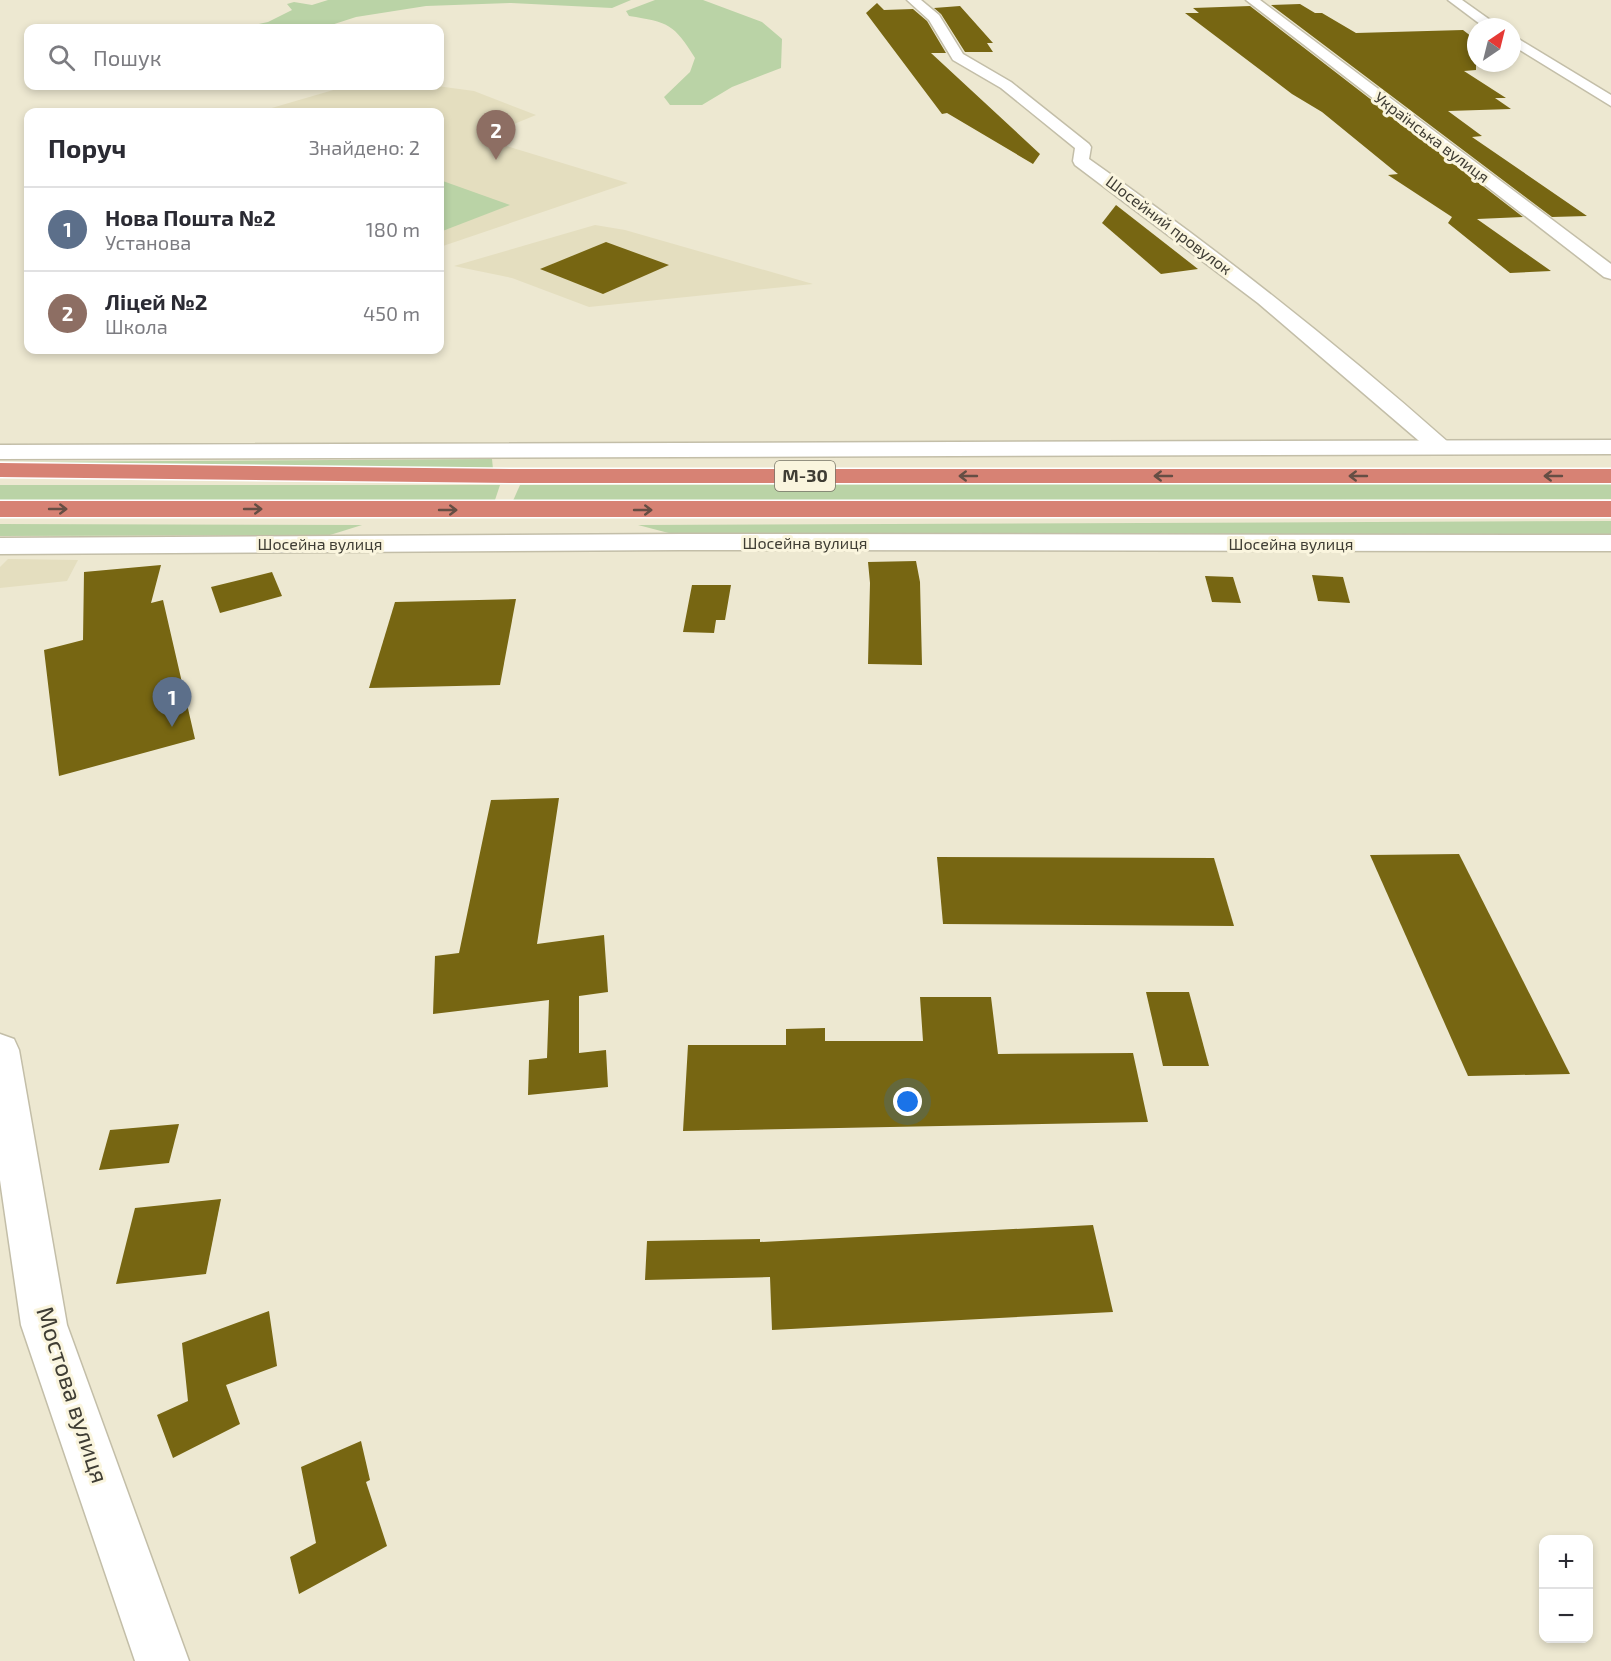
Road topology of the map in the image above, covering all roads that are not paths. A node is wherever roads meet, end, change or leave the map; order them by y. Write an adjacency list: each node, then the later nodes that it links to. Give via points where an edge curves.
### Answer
1 (913, 0): 8 (street, Шосейний провулок, via 934,18 958,57 1006,85 1083,147 1082,161 1181,230 1354,370)
2 (1252, 0): 7 (street, Українська вулиця)
3 (1454, 0): 4 (street)
4 (1480, 18)
5 (1521, 45): 6 (street)
6 (1611, 101)
7 (1611, 273)
8 (1440, 447): 9 (street); 10 (street)
9 (1611, 447)
10 (0, 452)
11 (0, 470): 12 (highway, М-30, one-way to 11, via 510,476)
12 (1611, 476)
13 (0, 509): 14 (highway, М-30, one-way to 14)
14 (1611, 509)
15 (1611, 543): 16 (street, Шосейна вулиця)
16 (0, 546)
17 (0, 1050): 18 (street, Мостова вулиця, via 44,1326)
18 (162, 1661)

